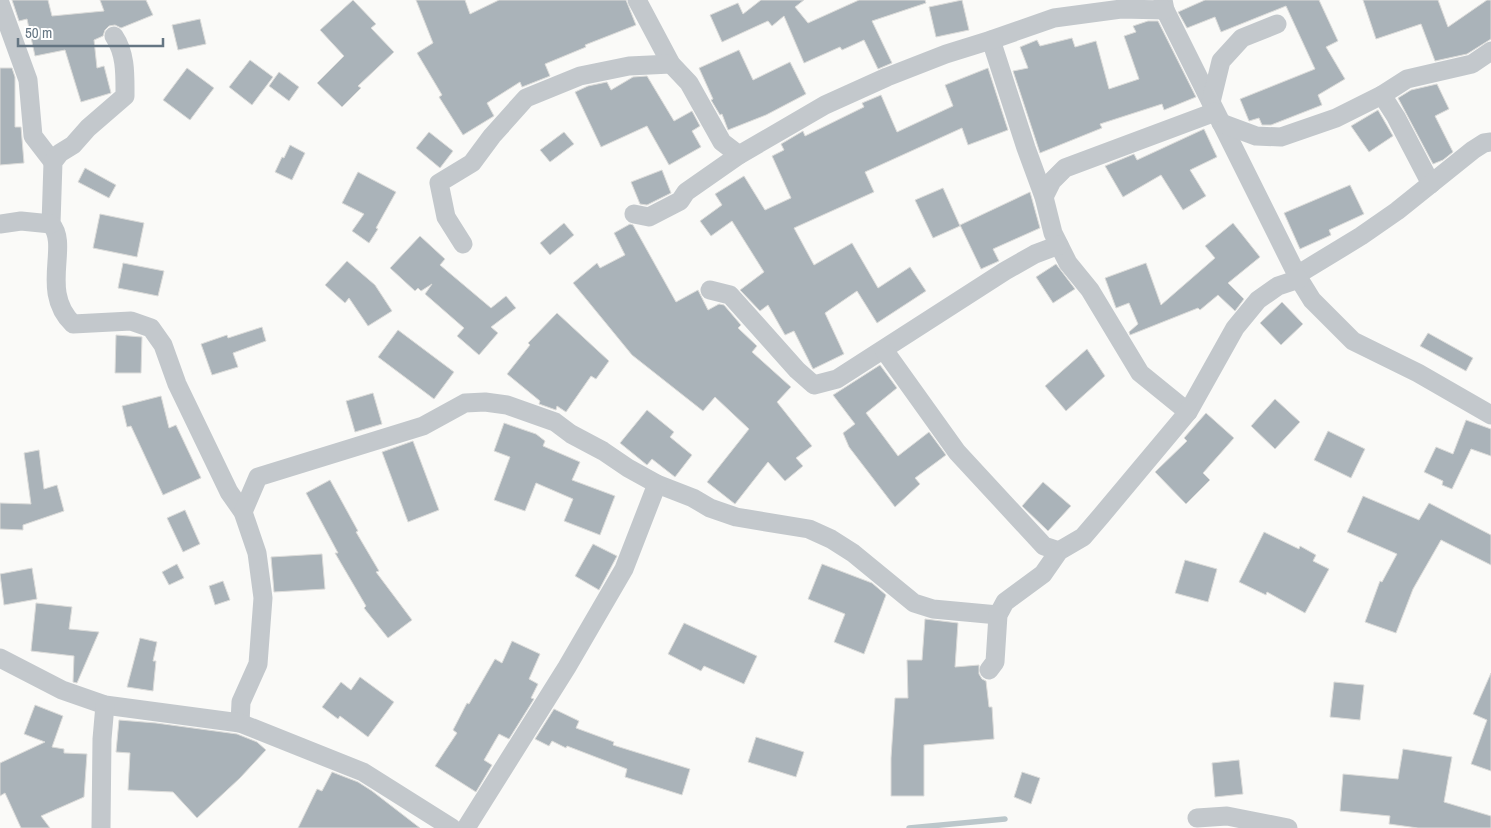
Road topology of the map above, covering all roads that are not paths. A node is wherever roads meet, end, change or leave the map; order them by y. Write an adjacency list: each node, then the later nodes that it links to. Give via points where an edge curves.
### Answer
1 (637, 0): 8 (street)
2 (0, 2): 13 (street, via 28,80 33,136)
3 (1164, 5): 6 (street, via 1054,18); 10 (street)
4 (1277, 24): 10 (street, via 1242,38 1221,61)
5 (114, 36): 13 (street, via 120,44 125,69 124,96)
6 (992, 40): 12 (street, via 946,54 825,105); 15 (street)
7 (1491, 51): 9 (street, via 1472,64 1408,79)
8 (671, 64): 12 (street, via 689,83 722,142); 19 (street, via 628,66 580,76 526,98 472,162 439,183 446,217)
9 (1382, 95): 10 (street, via 1336,118 1281,137 1256,136); 14 (street)
10 (1215, 112): 15 (street, via 1065,168 1052,181); 21 (street)
11 (1491, 142): 14 (street, via 1484,142)
12 (739, 155): 16 (street, via 686,192 680,201 649,217)
13 (53, 162): 18 (street)
14 (1431, 184): 21 (street, via 1397,211)
15 (1044, 197): 20 (street)
16 (634, 214)
17 (0, 224): 18 (street, via 21,220)
18 (51, 224): 27 (street, via 56,230 57,245 55,288 64,315 74,324 131,321 151,328 163,345 177,384 229,492)
19 (463, 244)
20 (1059, 245): 23 (street, via 1005,271); 24 (street, via 1140,373)
21 (1298, 277): 24 (street, via 1258,300 1235,328); 25 (street, via 1312,300 1353,341 1418,373)
22 (710, 290): 23 (street, via 730,295 814,385 837,379)
23 (884, 350): 28 (street, via 957,452 1044,546)
24 (1188, 412): 28 (street, via 1083,537)
25 (1491, 415)
26 (656, 484): 27 (street, via 555,422 507,405 465,403 423,426 258,477); 29 (street, via 736,517 809,529 831,539 914,603 933,609); 37 (street, via 624,569)
27 (243, 512): 33 (street, via 257,553 263,598 258,664 241,702)
28 (1059, 551): 29 (street, via 1043,574 1006,602)
29 (998, 615): 31 (street, via 995,662)
30 (0, 658): 32 (street, via 62,690)
31 (990, 670)
32 (105, 705): 33 (street); 35 (street)
33 (240, 723): 36 (street, via 363,772)
34 (1197, 818): 38 (street, via 1227,816)
35 (101, 828)
36 (452, 828)
37 (466, 828)
38 (1288, 828)

